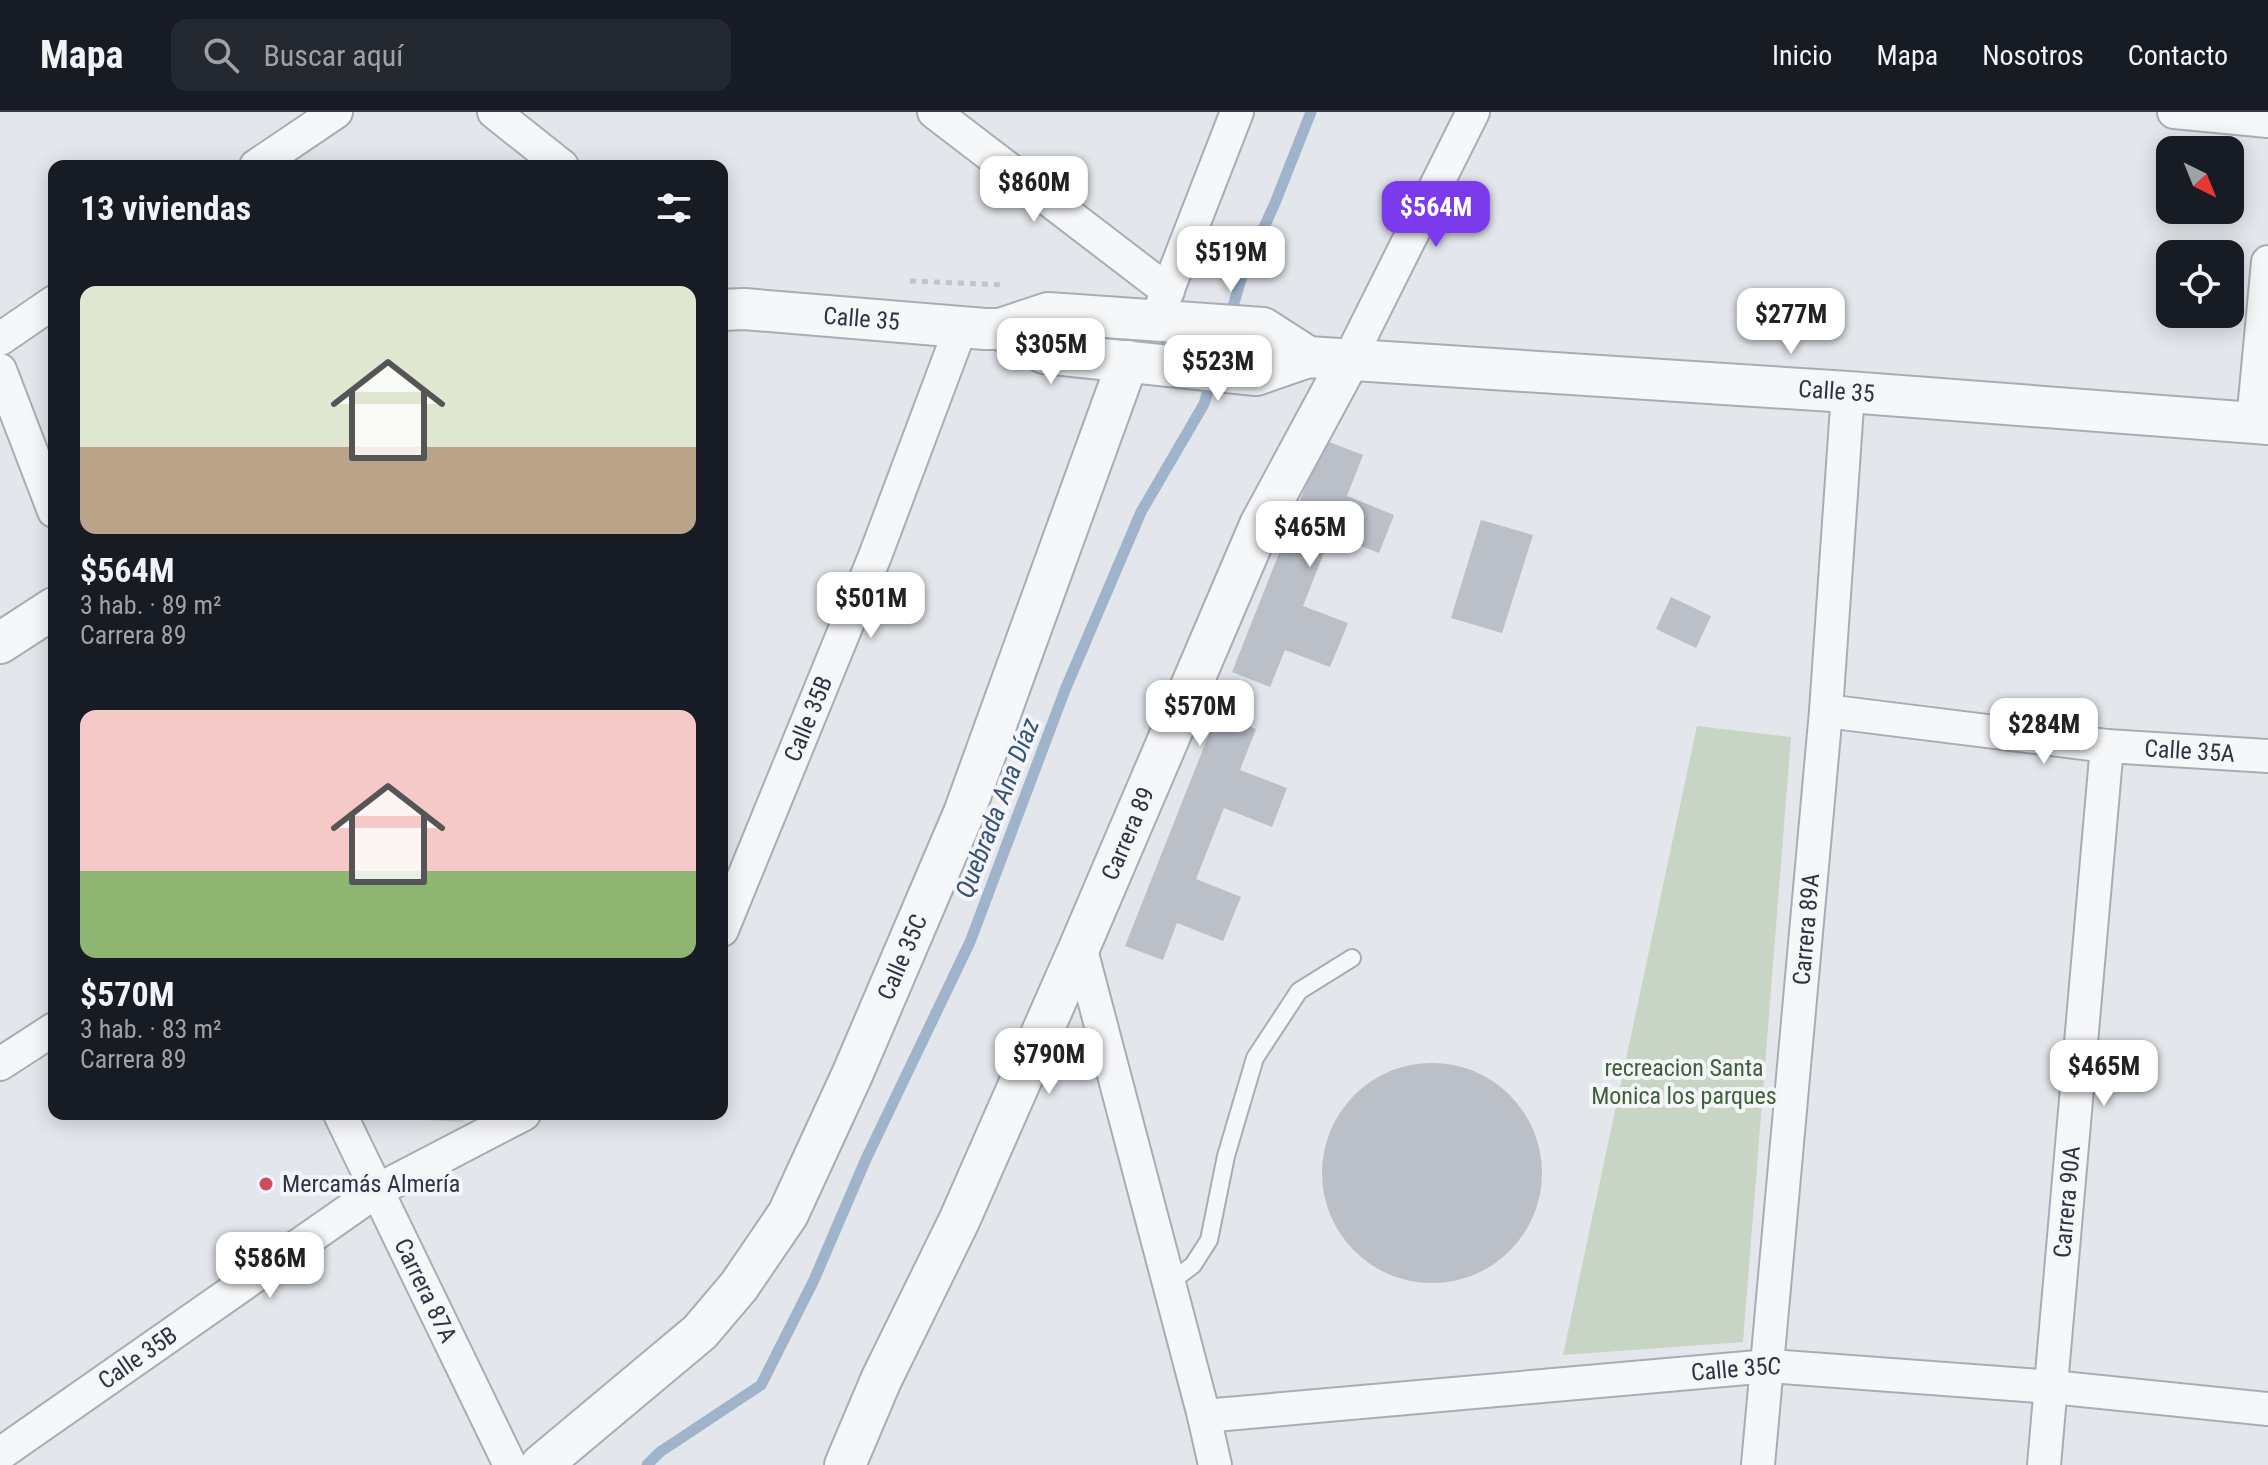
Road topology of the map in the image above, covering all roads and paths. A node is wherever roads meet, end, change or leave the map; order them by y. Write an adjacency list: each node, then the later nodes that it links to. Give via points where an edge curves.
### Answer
1 (494, 112): 9 (street)
2 (934, 112): 11 (street)
3 (1237, 112): 11 (street)
4 (1473, 112): 17 (street, Carrera 89)
5 (2174, 112): 7 (street)
6 (318, 117): 8 (street)
7 (2268, 121)
8 (264, 160)
9 (554, 160)
10 (2268, 262): 21 (street)
11 (1174, 300): 14 (street, Calle 35, via 1048,313); 16 (street, Calle 35, via 1263,328)
12 (729, 304): 14 (street, Calle 35)
13 (48, 306): 15 (street)
14 (981, 328): 18 (street, Calle 35, via 1044,353); 28 (street, Calle 35B, via 875,556)
15 (0, 339)
16 (1308, 357): 17 (street, Calle 35); 18 (street, Calle 35, via 1256,375)
17 (1349, 360): 20 (street, Calle 35); 29 (street, Carrera 89, via 1260,525)
18 (1128, 361): 43 (street, Calle 35C, via 964,813 788,1214 700,1332)
19 (0, 370): 22 (street)
20 (1848, 392): 21 (street, Calle 35); 25 (street, Carrera 89A)
21 (2261, 423)
22 (48, 495)
23 (48, 612): 24 (street)
24 (0, 643)
25 (1826, 711): 26 (street, Calle 35A); 37 (street, Carrera 89A)
26 (2107, 746): 27 (street, Calle 35A); 38 (street, Carrera 90A)
27 (2268, 756)
28 (728, 915)
29 (1080, 946): 36 (street); 44 (street)
30 (1352, 958): 36 (lane, via 1299,991 1255,1058 1226,1156 1209,1240 1193,1265)
31 (48, 1033): 32 (street)
32 (0, 1064)
33 (343, 1120): 35 (street, Carrera 87A)
34 (512, 1120): 35 (street, Calle 35B)
35 (378, 1190): 41 (street, Calle 35B); 42 (street, Carrera 87A)
36 (1169, 1283): 40 (street)
37 (1769, 1366): 38 (street, Calle 35C); 40 (street, Calle 35C); 46 (street, Carrera 89A)
38 (2052, 1387): 39 (street, Calle 35C); 47 (street, Carrera 90A)
39 (2268, 1409)
40 (1204, 1416): 45 (street)
41 (0, 1454)
42 (510, 1465)
43 (541, 1465)
44 (845, 1465)
45 (1215, 1465)
46 (1758, 1465)
47 (2044, 1465)

